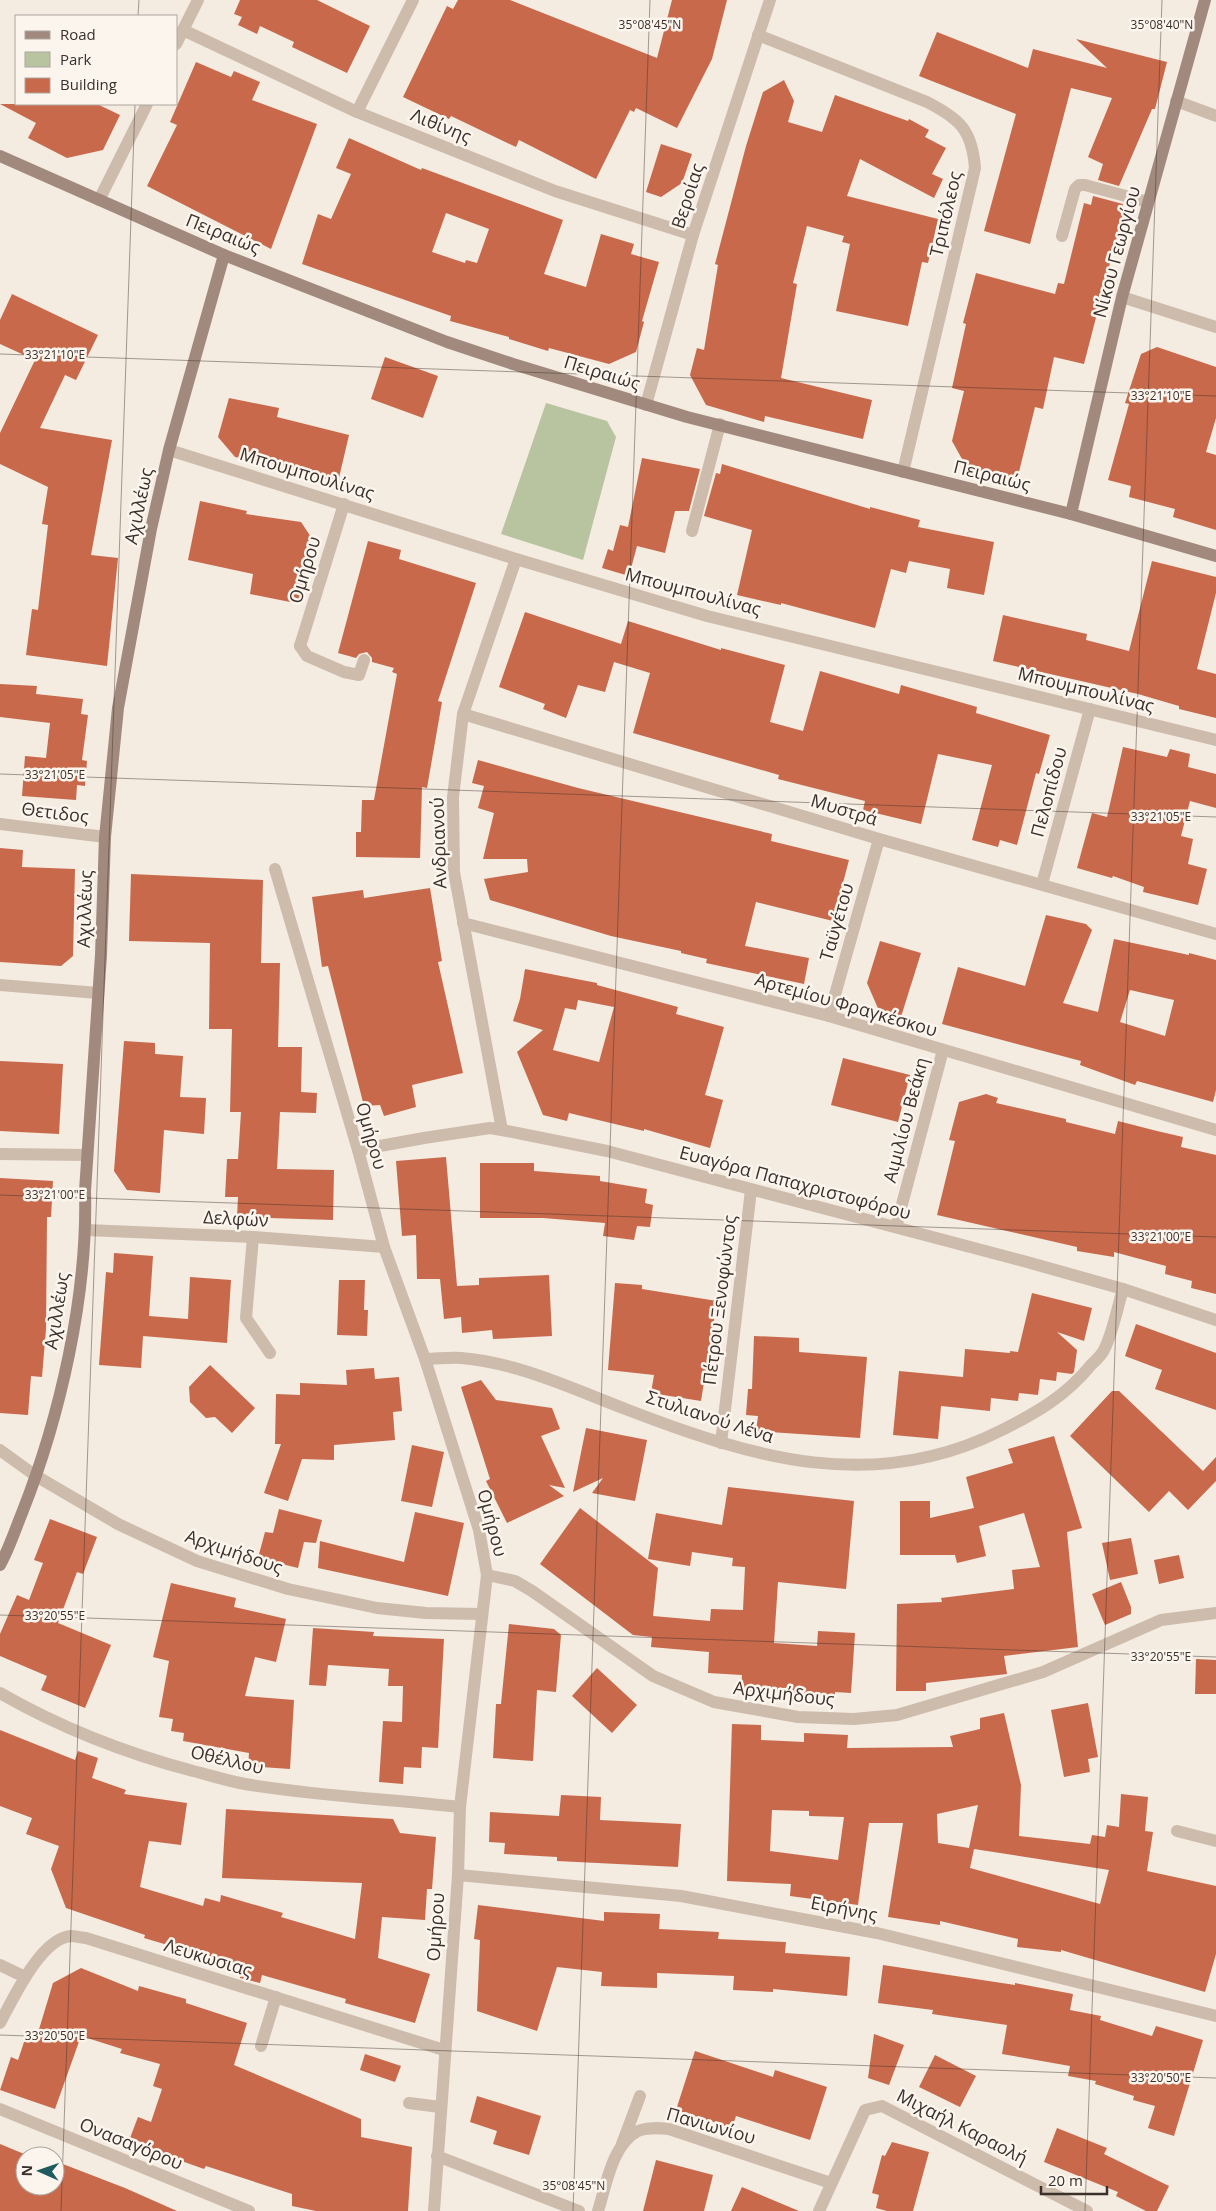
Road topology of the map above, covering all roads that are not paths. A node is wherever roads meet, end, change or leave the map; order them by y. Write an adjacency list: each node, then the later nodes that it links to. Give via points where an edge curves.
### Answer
1 (198, 0): 5 (street)
2 (413, 0): 10 (street)
3 (770, 0): 6 (street, Βεροίας)
4 (1205, 0): 8 (street, Νίκου Γεωργίου)
5 (183, 30): 7 (street); 10 (street, Λιθίνης)
6 (758, 35): 15 (street, Βεροίας); 23 (street, Τριπόλεος, via 944,111 968,133 974,151 975,168)
7 (178, 40)
8 (1176, 101): 11 (street); 14 (street, Νίκου Γεωργίου)
9 (146, 105): 13 (street)
10 (357, 112): 15 (street, Λιθίνης, via 555,191)
11 (1216, 116)
12 (0, 156): 13 (street, Πειραιώς)
13 (99, 200): 17 (street, Πειραιώς)
14 (1148, 202): 16 (street, via 1079,185 1075,189); 18 (street, Νίκου Γεωργίου)
15 (694, 235): 20 (street, Βεροίας)
16 (1062, 236)
17 (224, 254): 20 (street, Πειραιώς, via 447,342); 22 (street, Αχιλλέως)
18 (1122, 297): 19 (street); 25 (street, Νίκου Γεωργίου)
19 (1216, 327)
20 (646, 405): 21 (street, Πειραιώς)
21 (720, 424): 23 (street, Πειραιώς); 26 (street)
22 (169, 450): 24 (street, Μπουμπουλίνας); 34 (street, Αχιλλέως, via 151,528 118,708)
23 (903, 472): 25 (street, Πειραιώς)
24 (344, 504): 28 (street, Μπουμπουλίνας); 29 (street, Ομήρου, via 300,646 307,656 344,672 359,675)
25 (1071, 514): 27 (street, Πειραιώς)
26 (692, 531)
27 (1216, 556)
28 (516, 560): 30 (street, Μπουμπουλίνας, via 707,616); 31 (street, Ανδριανού)
29 (364, 660)
30 (1090, 709): 32 (street, Μπουμπουλίνας); 37 (street, Πελοπίδου)
31 (463, 714): 35 (street, Μυστρά); 38 (street, Ανδριανού, via 453,797 454,872)
32 (1216, 740)
33 (0, 824): 34 (street, Θετιδος)
34 (105, 837): 41 (street, Αχιλλέως)
35 (879, 839): 37 (street, Μυστρά); 42 (street, Ταϋγέτου)
36 (275, 869): 46 (street, Ομήρου)
37 (1042, 884): 39 (street, Μυστρά)
38 (464, 923): 42 (street, Αρτεμίου Φραγκέσκου); 44 (street, Ανδριανού)
39 (1216, 934)
40 (0, 986): 41 (street)
41 (98, 993): 48 (street, Αχιλλέως)
42 (830, 1016): 43 (street, Αρτεμίου Φραγκέσκου)
43 (943, 1050): 45 (street, Αρτεμίου Φραγκέσκου); 50 (street, Αιμιλίου Βεάκη)
44 (502, 1130): 46 (street, Ευαγόρα Παπαχριστοφόρου, via 490,1128); 49 (street, Ευαγόρα Παπαχριστοφόρου, via 607,1151)
45 (1216, 1130)
46 (358, 1150): 53 (street, Ομήρου)
47 (0, 1154): 48 (street)
48 (87, 1155): 51 (street, Αχιλλέως)
49 (751, 1190): 50 (street, Ευαγόρα Παπαχριστοφόρου); 58 (street, Πέτρου Ξενοφώντος)
50 (896, 1227): 54 (street, Ευαγόρα Παπαχριστοφόρου)
51 (86, 1230): 52 (street, Δελφών); 60 (street, Αχιλλέως, via 61,1391)
52 (253, 1237): 53 (street, Δελφών); 56 (street, via 246,1318)
53 (384, 1247): 57 (street, Ομήρου)
54 (1123, 1289): 55 (street, Ευαγόρα Παπαχριστοφόρου); 58 (street, Στυλιανού Λένα, via 1103,1351 1075,1385 1036,1413 980,1441 926,1458 855,1466 781,1458)
55 (1216, 1320)
56 (270, 1352)
57 (425, 1360): 58 (street, Στυλιανού Λένα, via 459,1358 527,1371); 62 (street, Ομήρου, via 479,1530)
58 (721, 1443)
59 (0, 1450): 60 (street, Αρχιμήδους)
60 (36, 1476): 61 (street, Αχιλλέως); 64 (street, Αρχιμήδους, via 118,1524 197,1561 279,1586 376,1608)
61 (0, 1566)
62 (487, 1575): 63 (street, Αρχιμήδους, via 514,1581 532,1591 653,1676 714,1702 798,1717 854,1719 897,1715 1043,1672 1161,1620); 64 (street, Ομήρου)
63 (1216, 1613)
64 (481, 1614): 66 (street, Ομήρου)
65 (0, 1693): 66 (street, Οθέλλου, via 94,1740 243,1784)
66 (460, 1807): 69 (street, Ομήρου)
67 (1177, 1831): 68 (street)
68 (1216, 1841)
69 (458, 1875): 73 (street, Ειρήνης, via 700,1899 877,1933); 76 (street, Ομήρου)
70 (0, 1965): 71 (street)
71 (26, 1977): 72 (street, Λευκωσιας, via 52,1944 70,1936 86,1938); 74 (street, Λευκωσιας)
72 (276, 1997): 75 (street); 76 (street, Λευκωσιας)
73 (1216, 2016)
74 (0, 2023)
75 (261, 2046)
76 (444, 2050): 79 (street, Ομήρου)
77 (640, 2096): 81 (street)
78 (409, 2103): 79 (street)
79 (440, 2107): 82 (street, Ομήρου)
80 (0, 2109): 84 (street, Ονασαγόρου)
81 (619, 2151): 83 (street, Πανιωνίου, via 638,2132 651,2128 669,2129); 87 (street, Πανιωνίου)
82 (437, 2156): 85 (street, Ομήρου); 86 (street)
83 (831, 2183): 88 (street, Μιχαήλ Καραολή); 89 (street, Μιχαήλ Καραολή, via 864,2110 882,2106)
84 (249, 2211)
85 (434, 2211)
86 (579, 2211)
87 (598, 2211)
88 (819, 2211)
89 (1088, 2211)

